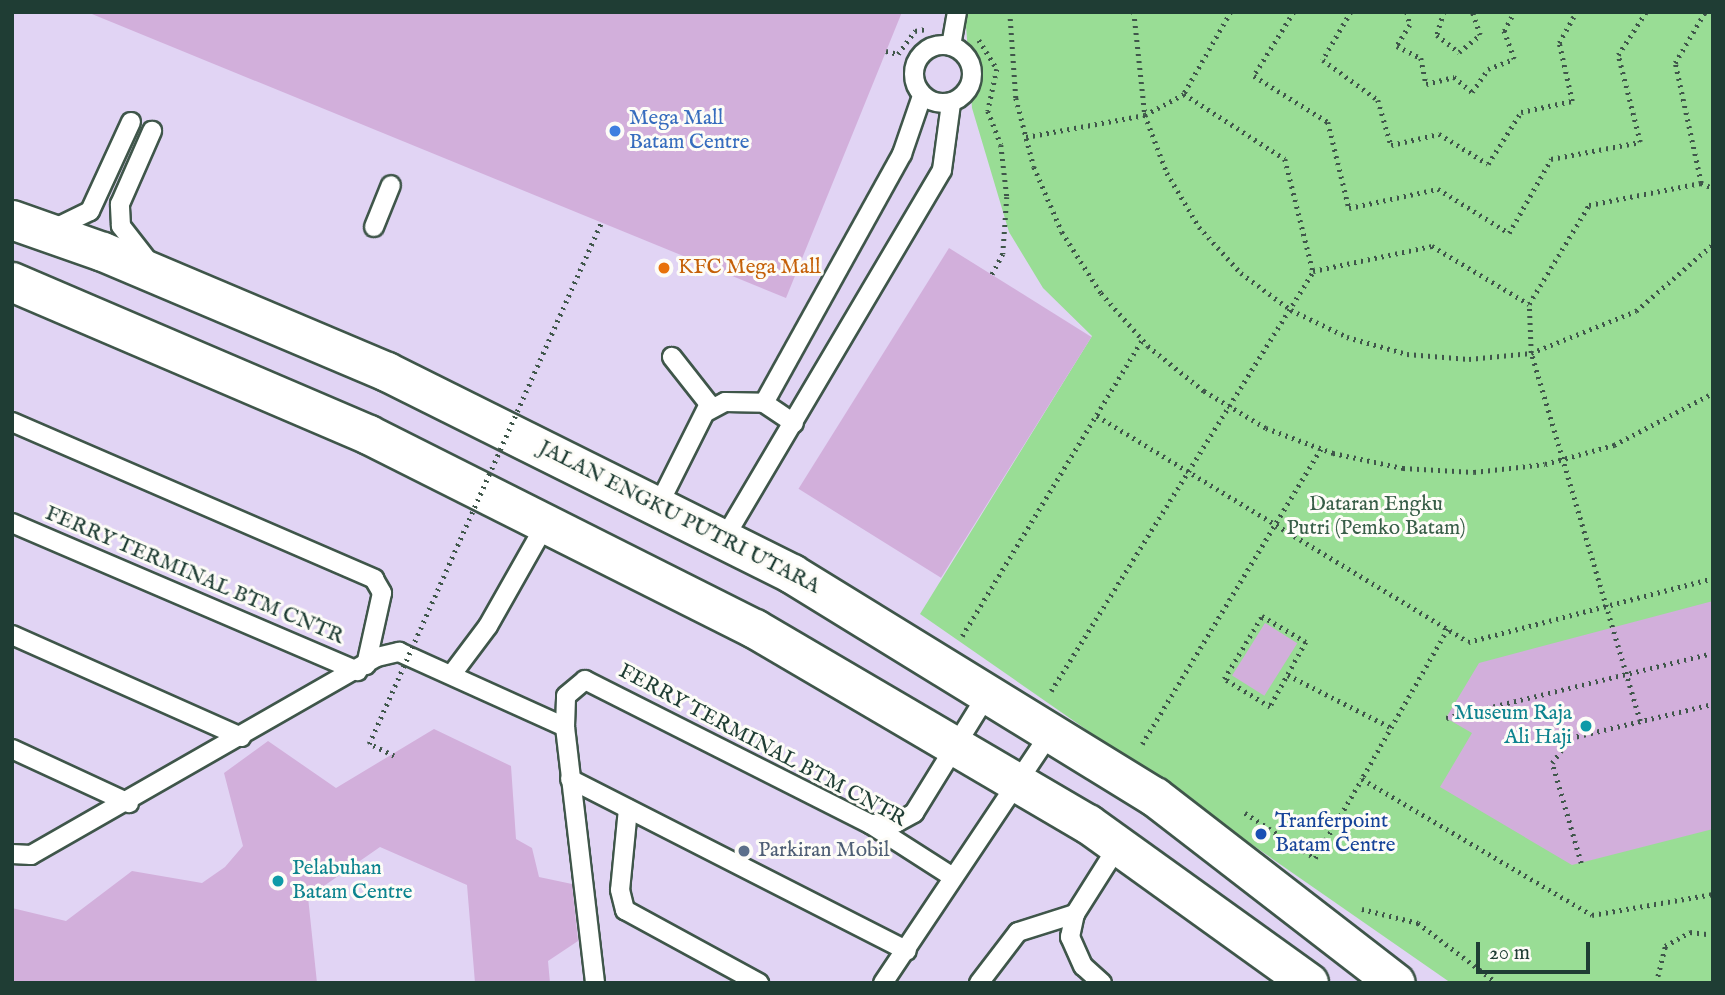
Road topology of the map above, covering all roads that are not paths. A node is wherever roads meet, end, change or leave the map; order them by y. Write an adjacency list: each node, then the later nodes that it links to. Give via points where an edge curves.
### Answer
1 (957, 12): 2 (lane)
2 (951, 46): 3 (lane, via 933,46 918,58 913,78); 4 (lane, via 966,56 973,74 967,91)
3 (922, 96): 4 (lane); 13 (lane, via 907,145)
4 (951, 103): 16 (lane, via 942,170)
5 (131, 122): 8 (lane, via 90,211)
6 (152, 131): 11 (lane, via 120,204 121,226)
7 (391, 185): 9 (lane)
8 (28, 226): 11 (main road, JALAN ENGKU PUTRI UTARA)
9 (374, 227)
10 (12, 282): 18 (main road, via 369,435)
11 (172, 284): 17 (main road, JALAN ENGKU PUTRI UTARA, via 387,372)
12 (673, 357): 14 (lane, via 702,387)
13 (764, 403): 14 (lane, via 724,402); 16 (lane)
14 (708, 411): 17 (lane)
15 (12, 422): 22 (lane, via 374,579 382,593)
16 (794, 423): 20 (lane)
17 (659, 504): 20 (main road, JALAN ENGKU PUTRI UTARA)
18 (548, 520): 23 (lane, via 488,626); 28 (main road, via 755,629)
19 (12, 523): 22 (lane, FERRY TERMINAL BTM CNTR)
20 (725, 537): 24 (main road, JALAN ENGKU PUTRI UTARA)
21 (12, 635): 27 (lane)
22 (362, 668): 23 (lane, FERRY TERMINAL BTM CNTR, via 399,652); 27 (lane, FERRY TERMINAL BTM CNTR)
23 (452, 674): 26 (lane, FERRY TERMINAL BTM CNTR)
24 (988, 694): 25 (main road, JALAN ENGKU PUTRI UTARA); 28 (lane)
25 (1049, 711): 31 (lane); 46 (main road, JALAN ENGKU PUTRI UTARA, via 1245,860 1313,924)
26 (565, 727): 30 (lane); 34 (lane, FERRY TERMINAL BTM CNTR, via 566,696 586,680)
27 (241, 737): 32 (lane, FERRY TERMINAL BTM CNTR)
28 (956, 746): 31 (main road); 34 (lane, via 914,813 896,823)
29 (12, 749): 32 (lane)
30 (570, 779): 33 (lane); 40 (lane)
31 (1017, 782): 35 (main road); 37 (lane)
32 (129, 803): 36 (lane, FERRY TERMINAL BTM CNTR, via 31,855)
33 (628, 808): 39 (lane); 41 (lane, via 620,890 625,910)
34 (870, 824): 37 (lane, FERRY TERMINAL BTM CNTR)
35 (1118, 846): 38 (lane); 45 (main road)
36 (12, 854)
37 (953, 877): 39 (lane)
38 (1075, 914): 43 (lane, via 1018,932); 44 (lane, via 1073,951)
39 (907, 951): 42 (lane)
40 (595, 983)
41 (759, 983)
42 (883, 983)
43 (979, 983)
44 (1102, 983)
45 (1309, 983)
46 (1396, 983)

